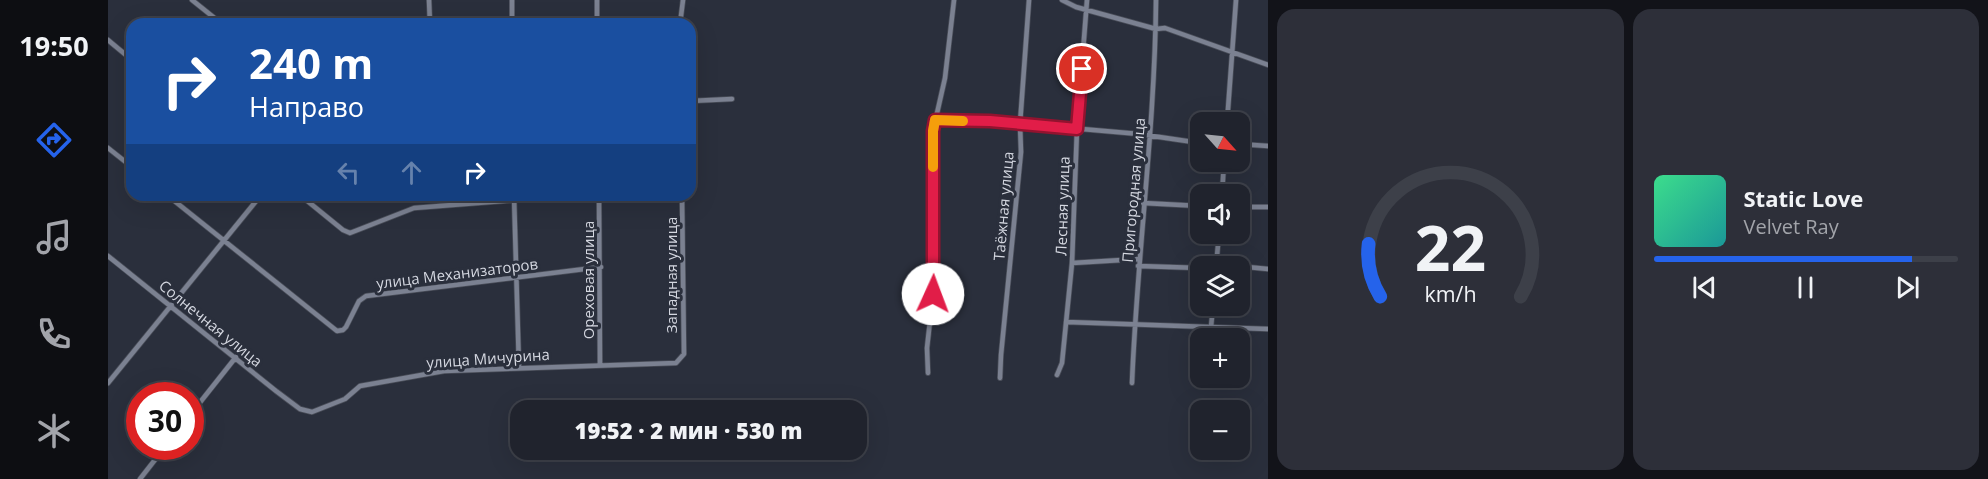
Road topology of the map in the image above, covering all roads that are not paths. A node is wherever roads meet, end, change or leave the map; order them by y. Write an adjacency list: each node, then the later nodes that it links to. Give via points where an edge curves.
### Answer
1 (192, 0): 13 (street)
2 (429, 0): 14 (street)
3 (512, 0): 15 (street)
4 (597, 0): 16 (street)
5 (683, 0): 17 (street)
6 (954, 0): 26 (street, via 945,78)
7 (1029, 0): 27 (street, Таёжная улица)
8 (1062, 0): 12 (street)
9 (1087, 0): 12 (street, Лесная улица)
10 (1156, 0): 18 (street, Пригородная улица)
11 (1236, 0): 20 (street)
12 (1086, 8): 18 (street); 28 (street, Лесная улица)
13 (214, 18)
14 (430, 18)
15 (512, 18)
16 (597, 18)
17 (681, 18)
18 (1156, 29): 20 (street, via 1165,28); 29 (street, Пригородная улица)
19 (108, 40): 21 (street)
20 (1232, 53): 22 (street); 25 (street)
21 (126, 55)
22 (1268, 65)
23 (732, 99): 24 (street)
24 (696, 101)
25 (1228, 112)
26 (935, 120): 27 (street); 66 (street, via 934,270)
27 (1020, 124): 28 (street); 68 (street, Таёжная улица, via 1021,152)
28 (1077, 129): 29 (street); 49 (street, Лесная улица)
29 (1150, 135): 30 (street); 42 (street, Пригородная улица)
30 (1190, 141)
31 (1250, 145): 32 (street)
32 (1268, 146)
33 (108, 148): 34 (street)
34 (126, 162)
35 (174, 201): 46 (street, улица Механизаторов)
36 (256, 201): 46 (street)
37 (307, 201): 38 (street, via 350,233 414,208)
38 (478, 201)
39 (514, 201): 55 (street)
40 (599, 201): 51 (street, Ореховая улица)
41 (682, 201): 62 (street, Западная улица)
42 (1143, 203): 43 (street); 48 (street, Пригородная улица)
43 (1190, 205)
44 (1250, 207): 45 (street)
45 (1268, 207)
46 (224, 241): 55 (street, улица Механизаторов, via 337,331 346,327 359,301 366,296); 56 (street)
47 (108, 256): 56 (street, Солнечная улица)
48 (1139, 259): 49 (street); 50 (street, Пригородная улица)
49 (1072, 263): 58 (street, Лесная улица)
50 (1138, 266): 53 (street); 59 (street, Пригородная улица)
51 (601, 267): 55 (street, улица Механизаторов); 64 (street, Ореховая улица)
52 (1250, 267): 54 (street)
53 (1190, 268)
54 (1268, 268)
55 (517, 278): 65 (street)
56 (171, 306): 63 (street, Солнечная улица); 69 (street)
57 (1212, 316): 60 (street)
58 (1066, 322): 59 (street); 67 (street, Лесная улица)
59 (1134, 325): 60 (street); 70 (street, Пригородная улица)
60 (1211, 327): 61 (street)
61 (1268, 328)
62 (684, 354): 64 (street, улица Мичурина, via 676,363)
63 (236, 357): 71 (street); 72 (street, Солнечная улица)
64 (600, 365): 65 (street, улица Мичурина)
65 (519, 368): 72 (street, улица Мичурина, via 444,371 374,382 312,412)
66 (928, 373)
67 (1057, 375)
68 (1000, 378)
69 (108, 383)
70 (1132, 383)
71 (204, 397)
72 (300, 408)
73 (155, 460): 74 (street)
74 (140, 479)

